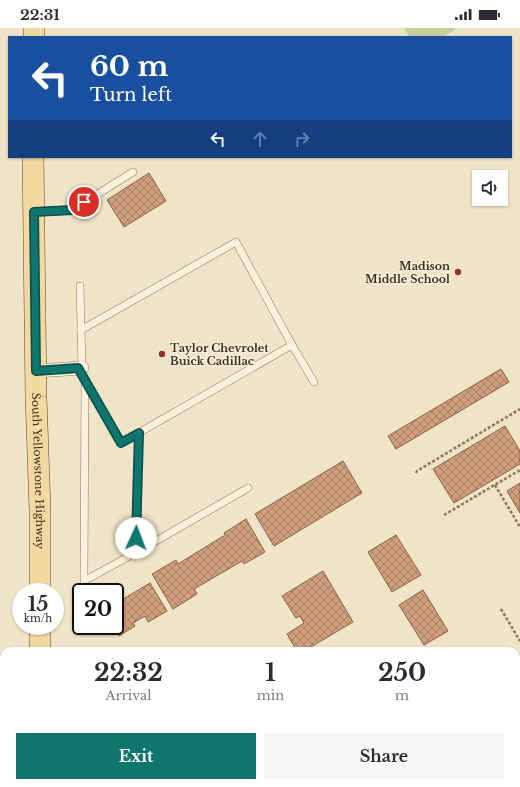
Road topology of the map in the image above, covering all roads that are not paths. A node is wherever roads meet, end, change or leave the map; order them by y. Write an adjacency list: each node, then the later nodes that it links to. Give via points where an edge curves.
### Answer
1 (33, 158): 3 (main road, South Yellowstone Highway)
2 (133, 172): 3 (lane, via 72,210)
3 (34, 212): 7 (main road, South Yellowstone Highway)
4 (80, 286): 5 (lane)
5 (82, 330): 6 (lane, via 236,242); 8 (lane)
6 (292, 344): 9 (lane); 10 (lane)
7 (36, 371): 8 (street); 13 (main road, South Yellowstone Highway)
8 (82, 372): 10 (lane, via 121,443); 12 (lane, via 84,581)
9 (314, 382)
10 (139, 433): 12 (lane)
11 (248, 488): 12 (lane)
12 (135, 553)
13 (40, 583)
14 (40, 635): 15 (main road)
15 (40, 647)

